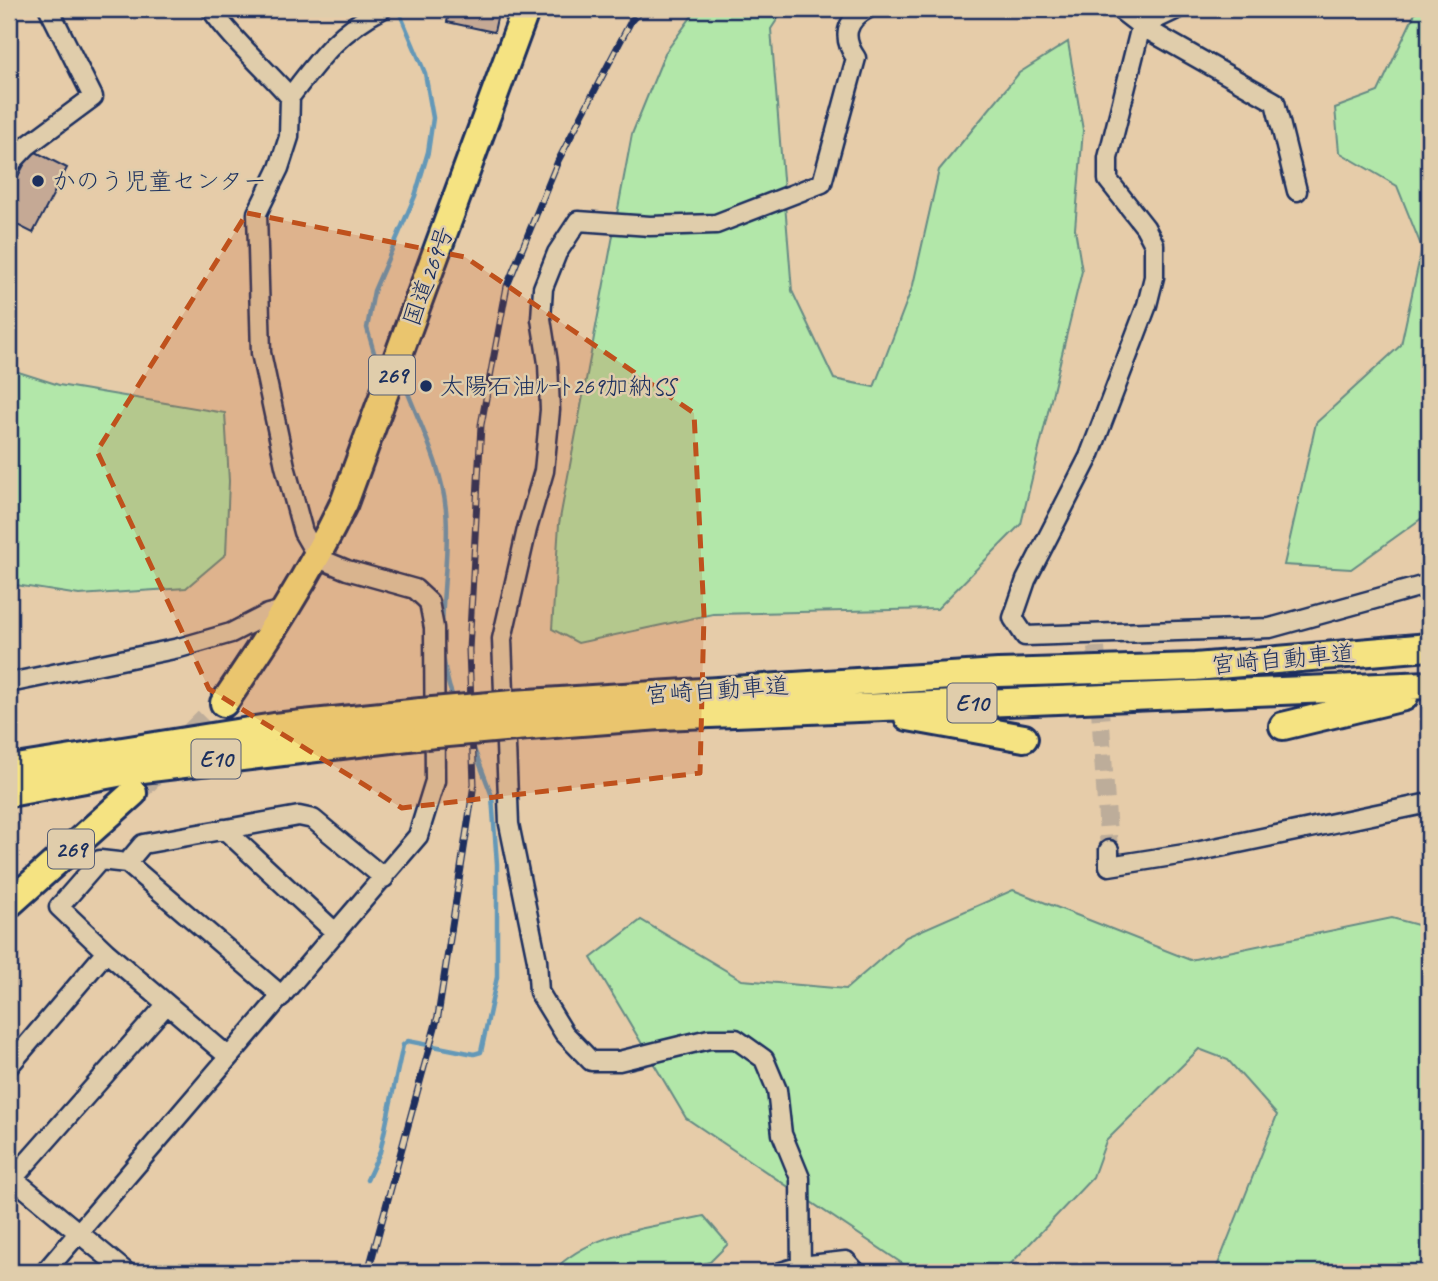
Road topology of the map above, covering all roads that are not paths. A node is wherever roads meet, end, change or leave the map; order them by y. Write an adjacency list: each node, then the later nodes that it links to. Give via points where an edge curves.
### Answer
1 (49, 9): 10 (street, via 93,97)
2 (211, 9): 9 (street)
3 (383, 9): 9 (street, via 331,44)
4 (867, 9): 42 (street, via 855,16 846,32 856,58 822,183 716,224 578,221 557,253 543,288 541,319 550,410 544,471 502,639 509,824 537,960 538,992 564,1033 591,1061 619,1061 709,1039 736,1039 764,1059 777,1090 782,1134 800,1178)
5 (1119, 9): 8 (street)
6 (1177, 9): 8 (street)
7 (522, 15): 12 (highway, 国道269号 / 269, via 349,490)
8 (1141, 26): 11 (street, via 1275,102); 13 (street, via 1108,158 1108,180 1154,244 1154,276 1088,457 1026,580 1013,618 1025,636 1096,639 1270,628)
9 (290, 97): 12 (street, via 289,137 257,213 261,353 303,532)
10 (9, 165)
11 (1297, 191)
12 (318, 558): 14 (highway, 国道269号 / 269); 32 (street, via 415,589 429,602 434,628 435,780 418,836)
13 (1429, 584)
14 (287, 609): 16 (street, via 231,633 179,648); 19 (highway, 国道269号 / 269)
15 (1429, 646): 21 (highway, 宮崎自動車道 / E10, via 1195,667 971,675)
16 (9, 683)
17 (1429, 685): 20 (highway, 宮崎自動車道 / E10)
18 (1429, 691): 23 (highway)
19 (224, 703)
20 (861, 709): 21 (highway, 宮崎自動車道 / E10, via 660,716); 24 (highway)
21 (514, 715): 22 (highway, 宮崎自動車道 / E10, bridge)
22 (423, 723): 25 (highway, 宮崎自動車道 / E10, via 261,729); 26 (highway, 宮崎自動車道 / E10)
23 (1283, 726)
24 (1024, 738)
25 (9, 769)
26 (9, 793)
27 (133, 793): 33 (highway, 269)
28 (1429, 803): 30 (street, via 1109,866)
29 (224, 830): 31 (street, via 143,844); 32 (street, via 299,816 313,819); 34 (street)
30 (1109, 850)
31 (127, 863): 35 (street, via 100,860 60,907); 36 (street)
32 (384, 878): 34 (street)
33 (9, 904)
34 (336, 933): 36 (street)
35 (106, 952): 37 (street); 39 (street)
36 (282, 996): 38 (street)
37 (167, 1004): 38 (street); 40 (street)
38 (229, 1057): 41 (street)
39 (9, 1066)
40 (10, 1178): 41 (street)
41 (79, 1233): 43 (street); 44 (street)
42 (801, 1269): 45 (street); 46 (street, via 846,1261)
43 (45, 1272)
44 (126, 1272)
45 (782, 1272)
46 (856, 1272)

